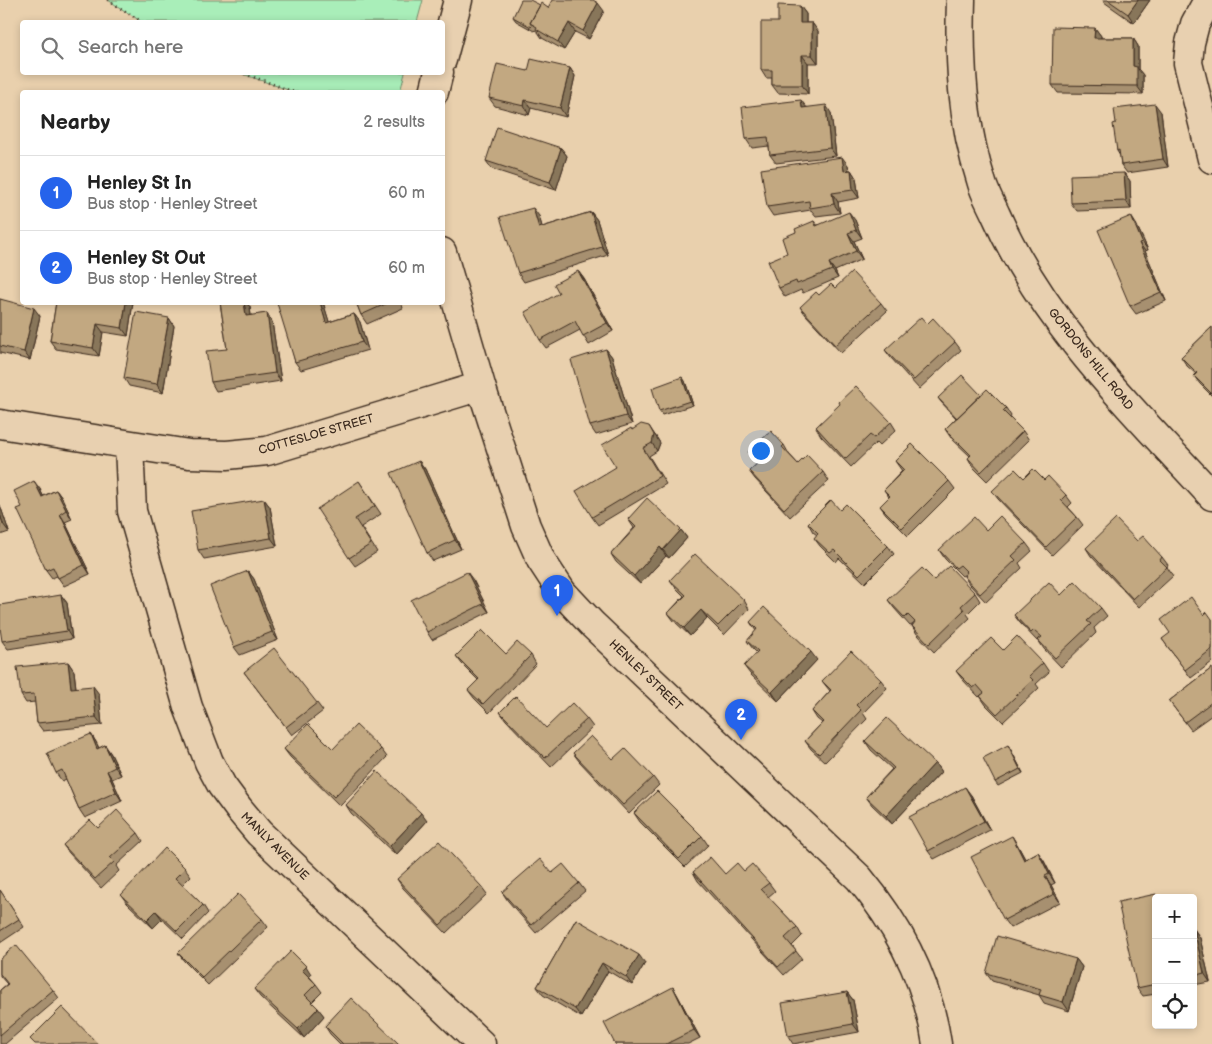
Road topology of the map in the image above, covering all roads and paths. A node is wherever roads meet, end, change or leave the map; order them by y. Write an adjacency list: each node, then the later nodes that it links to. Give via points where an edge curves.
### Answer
1 (108, 0): 5 (path)
2 (458, 0): 6 (street)
3 (961, 0): 16 (street, GORDONS HILL ROAD, via 962,79 967,129 981,181 1003,231 1058,322 1100,374)
4 (1208, 0): 11 (street, via 1195,24 1188,63)
5 (139, 20)
6 (445, 49)
7 (248, 75): 9 (path)
8 (438, 75): 10 (street)
9 (289, 90)
10 (434, 90)
11 (1212, 159)
12 (445, 263): 13 (street, HENLEY STREET)
13 (480, 386): 15 (street, COTTESLOE STREET, via 267,451 189,454); 18 (street, HENLEY STREET, via 526,526 541,560 562,592 859,878 880,904 912,959 927,998)
14 (0, 424): 15 (street, COTTESLOE STREET)
15 (129, 445): 17 (street, MANLY AVENUE, via 132,511 188,707 222,786 259,833)
16 (1212, 496)
17 (482, 1044)
18 (937, 1044)

